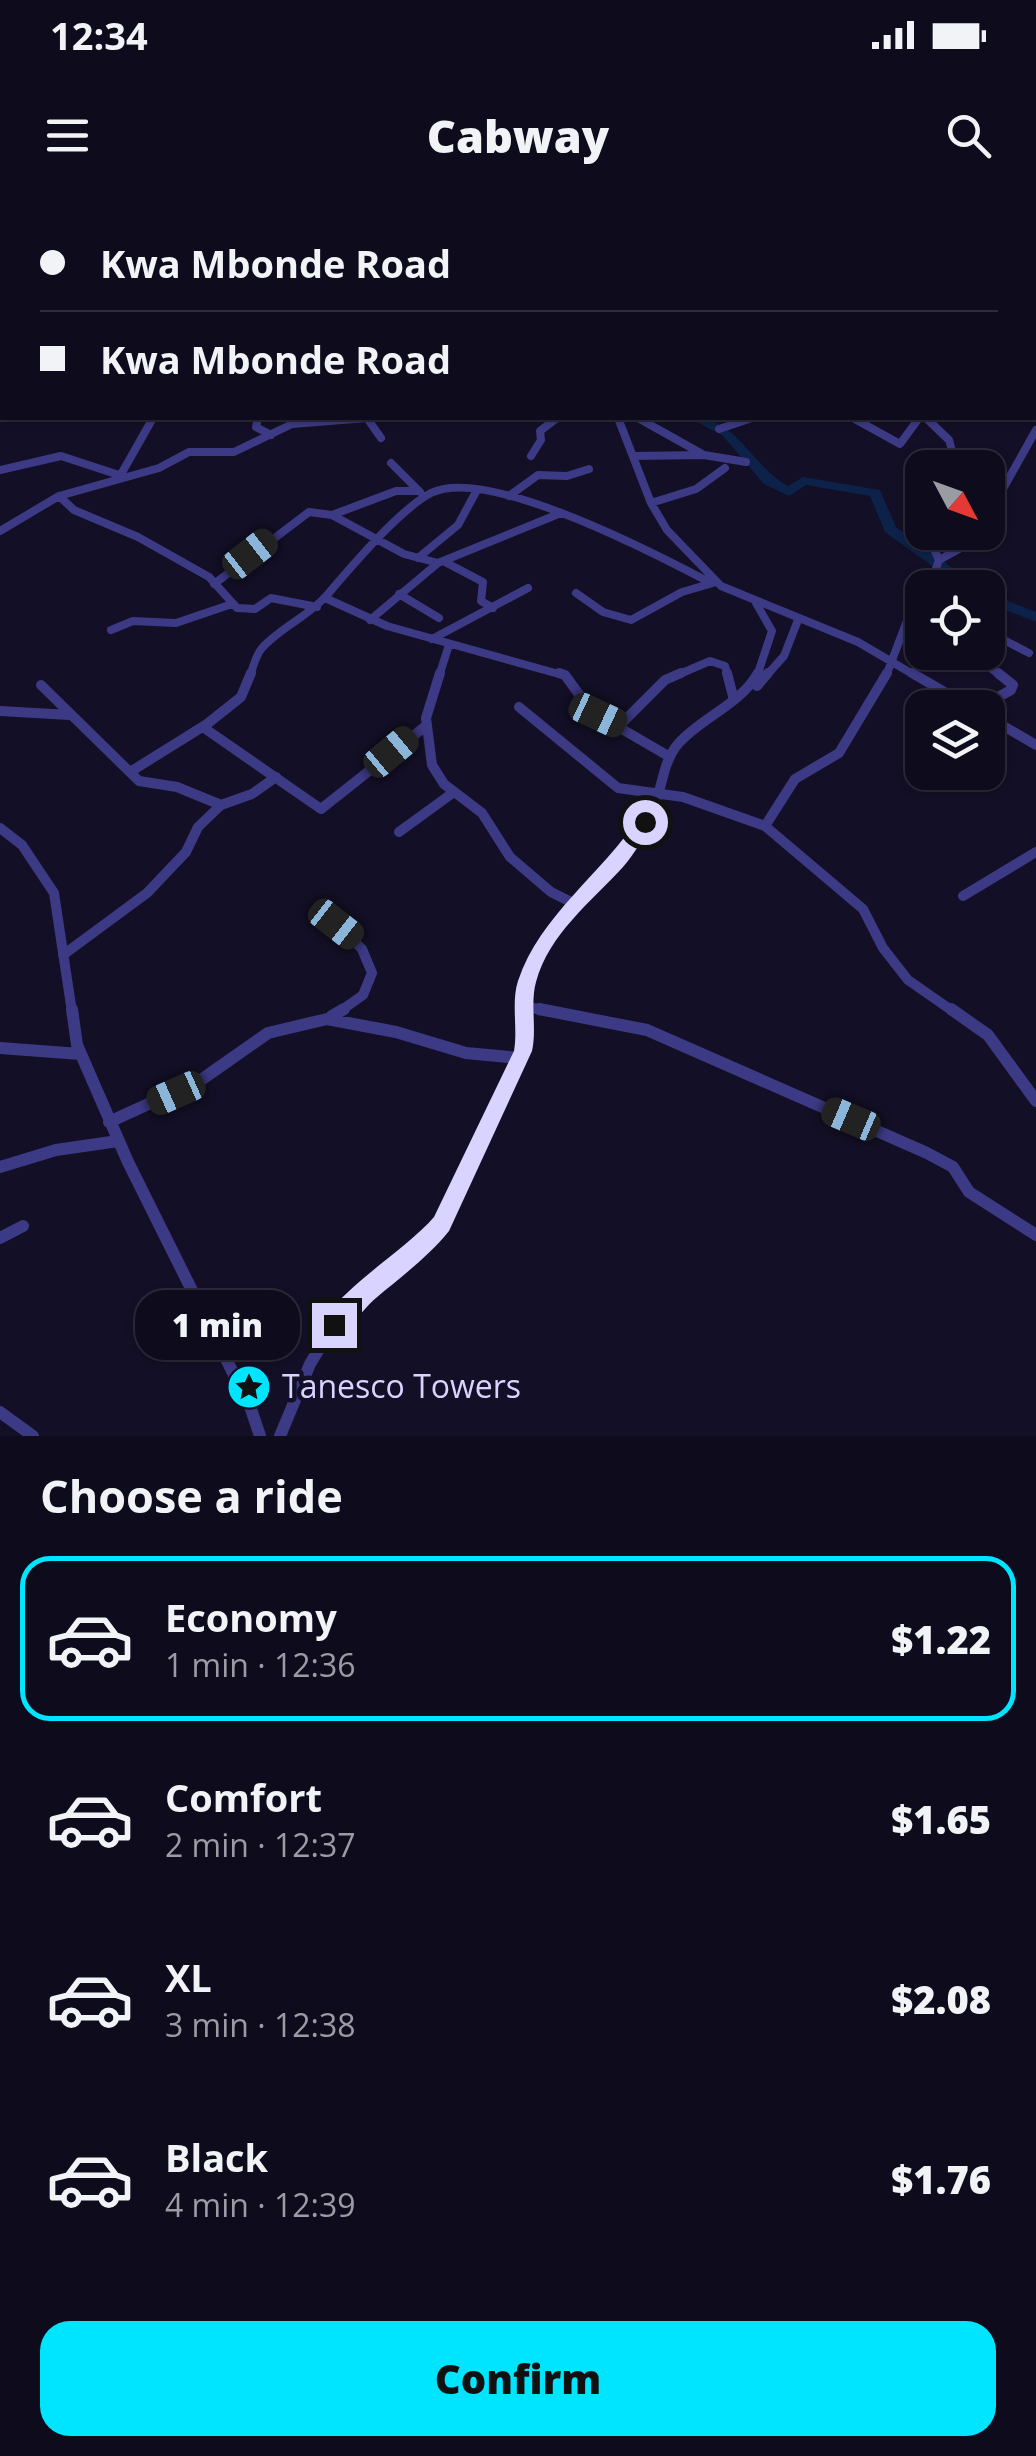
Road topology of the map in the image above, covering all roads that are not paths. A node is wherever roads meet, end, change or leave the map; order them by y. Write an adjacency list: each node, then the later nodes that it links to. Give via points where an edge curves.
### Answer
1 (152, 420): 24 (street)
2 (258, 420): 13 (street, via 256,428)
3 (342, 420): 13 (street, via 292,424)
4 (368, 420): 14 (street)
5 (555, 420): 17 (street, via 540,431)
6 (619, 420): 18 (street)
7 (642, 420): 16 (street)
8 (746, 420): 11 (street)
9 (857, 420): 10 (street, via 900,444)
10 (920, 420): 15 (street, via 944,434)
11 (719, 430)
12 (1036, 430): 36 (street, via 998,496 988,533)
13 (271, 435): 24 (street, via 234,452 189,452 160,468)
14 (381, 438)
15 (950, 450)
16 (705, 454): 18 (street); 19 (street)
17 (531, 456)
18 (634, 456): 29 (street)
19 (746, 462)
20 (391, 463): 26 (street)
21 (725, 468): 29 (street, via 696,489)
22 (589, 469): 28 (street, via 538,474)
23 (0, 470): 24 (street, via 37,457 76,456)
24 (120, 476): 27 (street)
25 (476, 490): 26 (street); 28 (street); 35 (street, via 458,525)
26 (422, 493): 31 (street, via 396,491); 33 (street)
27 (60, 496): 32 (street); 40 (street, via 74,510 182,560)
28 (509, 496): 30 (street)
29 (651, 503): 39 (street)
30 (566, 512): 37 (street); 39 (street)
31 (332, 514): 33 (street); 40 (street, via 299,516)
32 (0, 530)
33 (376, 540): 35 (street); 44 (street)
34 (936, 550): 36 (street)
35 (418, 558): 37 (street)
36 (938, 560): 38 (street)
37 (441, 562): 43 (street); 48 (street, via 483,582 481,601)
38 (935, 570)
39 (715, 583): 42 (street, via 682,592 631,620 602,612); 45 (street)
40 (214, 584): 46 (street)
41 (528, 588): 48 (street)
42 (576, 593)
43 (399, 594): 49 (street); 50 (street)
44 (325, 598): 47 (street); 50 (street)
45 (756, 603): 51 (street); 54 (street)
46 (232, 604): 47 (street, via 254,609 271,598); 53 (street, via 176,622 133,621)
47 (317, 607): 68 (street, via 261,649 241,698)
48 (493, 608): 55 (street)
49 (439, 618)
50 (370, 620): 55 (street)
51 (797, 622): 54 (street); 59 (street); 64 (street, via 778,665)
52 (905, 625): 59 (street)
53 (111, 630)
54 (772, 632): 64 (street, via 766,663)
55 (431, 639): 57 (street)
56 (1005, 641): 58 (street)
57 (449, 645): 69 (street); 70 (street, via 565,675 591,711)
58 (1029, 653)
59 (895, 660): 62 (street); 79 (street, via 837,756 795,780)
60 (993, 670): 63 (street, via 1013,685)
61 (42, 686): 67 (street)
62 (945, 690)
63 (1005, 693)
64 (739, 698): 70 (street, via 725,666 710,661 666,680); 73 (street)
65 (519, 707): 77 (street, via 616,787)
66 (0, 711): 67 (street)
67 (70, 715): 74 (street)
68 (207, 724): 74 (street); 75 (street, via 209,735)
69 (427, 725): 75 (street, via 326,808 312,806); 76 (street, via 432,765)
70 (620, 725): 73 (street)
71 (1005, 727): 72 (street)
72 (1036, 744)
73 (670, 757): 77 (street)
74 (130, 772): 78 (street, via 139,781 178,787)
75 (276, 777): 78 (street)
76 (454, 792): 81 (street); 83 (street, via 482,813 510,857)
77 (661, 793): 79 (street); 85 (street, via 624,854)
78 (221, 805): 88 (street, via 148,893)
79 (765, 826): 94 (street, via 862,908 908,980 988,1035)
80 (0, 828): 88 (street, via 22,845 54,893)
81 (399, 832)
82 (1036, 852): 84 (street)
83 (551, 892): 85 (street); 86 (street)
84 (963, 896)
85 (577, 905): 86 (street)
86 (561, 922): 89 (street, via 527,978)
87 (336, 924): 90 (street, via 366,952 373,978 350,1007)
88 (63, 955): 92 (street)
89 (528, 1007): 93 (street); 99 (street, via 647,1030 927,1153 952,1166 969,1192)
90 (327, 1018): 93 (street, via 466,1053); 95 (street, via 268,1033 201,1080)
91 (0, 1048): 92 (street)
92 (80, 1054): 95 (street)
93 (519, 1058): 104 (street, via 442,1224 334,1325)
94 (1036, 1101)
95 (109, 1122): 96 (street)
96 (118, 1141): 97 (street); 103 (street)
97 (0, 1167)
98 (24, 1226): 100 (street)
99 (1036, 1235)
100 (0, 1238)
101 (0, 1412): 102 (street)
102 (32, 1436)
103 (260, 1436)
104 (280, 1436)

